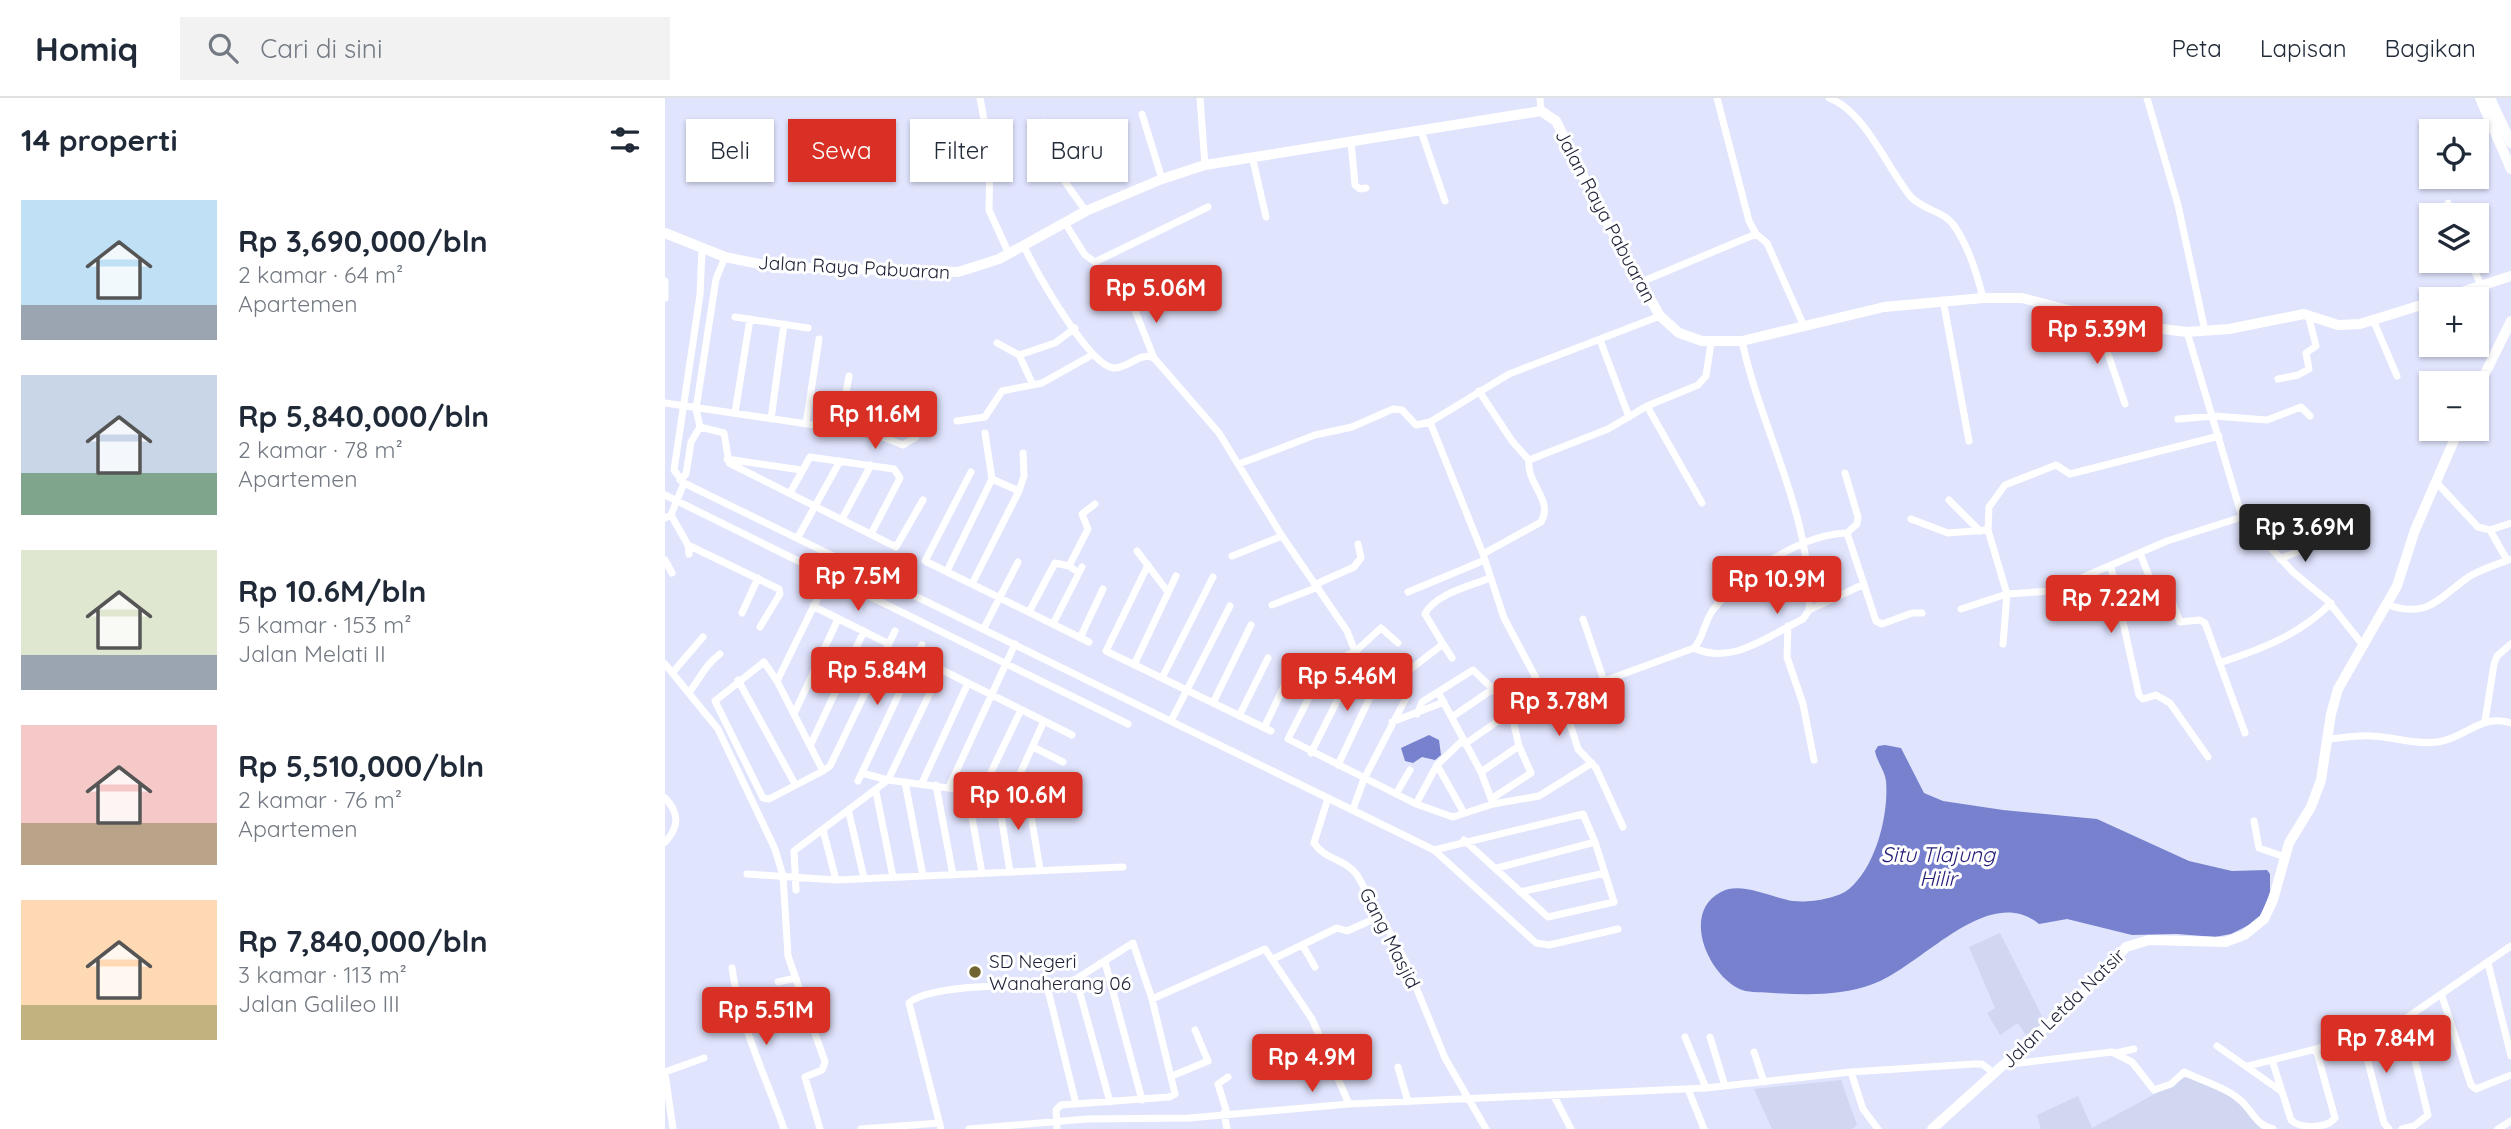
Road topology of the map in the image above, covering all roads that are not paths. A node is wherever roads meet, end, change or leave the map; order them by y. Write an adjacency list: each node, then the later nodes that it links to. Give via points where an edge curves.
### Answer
1 (980, 98): 29 (street, via 990,152 989,210)
2 (1200, 98): 15 (street)
3 (1540, 98): 9 (street)
4 (1717, 98): 26 (street, via 1742,202)
5 (1829, 98): 40 (street, via 1851,110 1912,198 1944,214 1956,228)
6 (2147, 98): 55 (street, via 2178,205)
7 (2480, 98): 16 (street)
8 (2490, 98): 13 (street)
9 (1541, 111): 11 (street, Jalan Raya Pabuaran); 36 (street, Jalan Raya Pabuaran, via 1556,121)
10 (1142, 114): 17 (street)
11 (1421, 131): 12 (street, Jalan Raya Pabuaran); 20 (street)
12 (1351, 142): 14 (street, Jalan Raya Pabuaran); 19 (street, via 1355,185)
13 (2511, 143)
14 (1252, 156): 15 (street, Jalan Raya Pabuaran); 23 (street)
15 (1205, 165): 17 (street, Jalan Raya Pabuaran)
16 (2511, 169)
17 (1162, 178): 22 (street, Jalan Raya Pabuaran)
18 (1066, 182): 22 (street)
19 (1366, 188)
20 (1444, 201)
21 (1208, 207): 24 (street, via 1095,262 1085,256)
22 (1086, 211): 24 (street, Jalan Raya Pabuaran)
23 (1266, 217)
24 (1065, 223): 27 (street, Jalan Raya Pabuaran)
25 (665, 233): 28 (street, Jalan Raya Pabuaran)
26 (1756, 233): 36 (street); 52 (street, via 1767,243)
27 (1024, 246): 29 (street, Jalan Raya Pabuaran); 54 (street, via 1042,283)
28 (702, 250): 30 (street, Jalan Raya Pabuaran); 32 (street)
29 (1009, 254): 30 (street, Jalan Raya Pabuaran, via 979,267 949,272 773,267)
30 (725, 257): 34 (street)
31 (2476, 273): 37 (street)
32 (702, 274): 34 (street); 74 (street)
33 (2511, 276): 37 (street)
34 (716, 279): 75 (street)
35 (665, 281): 39 (street)
36 (1641, 282): 45 (street, Jalan Raya Pabuaran)
37 (2481, 285): 38 (street)
38 (2475, 287)
39 (665, 298)
40 (1983, 298): 41 (street, Jalan Raya Pabuaran); 48 (street, Jalan Raya Pabuaran, via 2022,298)
41 (1943, 300): 52 (street, Jalan Raya Pabuaran); 93 (street)
42 (1132, 303): 64 (street)
43 (2419, 306): 49 (street, Jalan Raya Pabuaran)
44 (2308, 314): 49 (street, Jalan Raya Pabuaran, via 2338,325); 55 (street, Jalan Raya Pabuaran); 68 (street, via 2316,346 2306,353 2309,369)
45 (1660, 316): 58 (street); 61 (street, Jalan Raya Pabuaran, via 1679,333)
46 (735, 317): 47 (street)
47 (750, 319): 51 (street); 76 (street)
48 (2101, 319): 56 (street, Jalan Raya Pabuaran); 72 (street)
49 (2374, 321): 67 (street)
50 (2511, 321): 65 (street)
51 (784, 324): 53 (street); 81 (street)
52 (1803, 324): 59 (street, Jalan Raya Pabuaran)
53 (809, 328)
54 (1075, 328): 62 (street, via 1055,343); 63 (street)
55 (2205, 331): 56 (street, Jalan Raya Pabuaran)
56 (2187, 332): 78 (street)
57 (819, 338): 85 (street)
58 (1600, 340): 70 (street, via 1515,371); 80 (street)
59 (1742, 341): 61 (street, Jalan Raya Pabuaran); 130 (street)
60 (997, 343): 62 (street)
61 (1711, 343): 73 (street, via 1705,379)
62 (1019, 355): 69 (street)
63 (1092, 355): 64 (street, via 1114,368 1145,355); 69 (street)
64 (1154, 358): 102 (street, via 1203,412)
65 (2486, 371)
66 (849, 376): 87 (street)
67 (2397, 376)
68 (2278, 379)
69 (1033, 385): 83 (street, via 1002,391 985,417)
70 (1479, 391): 84 (street); 100 (street)
71 (665, 403): 74 (street)
72 (2125, 404)
73 (1647, 406): 80 (street); 116 (street)
74 (685, 408): 75 (street); 92 (street)
75 (696, 409): 76 (street); 86 (street)
76 (735, 413): 81 (street)
77 (878, 415): 89 (street)
78 (2214, 416): 79 (street, via 2267,420 2301,407); 82 (street); 90 (street)
79 (2310, 416)
80 (1629, 417): 100 (street)
81 (771, 419): 85 (street)
82 (2178, 419)
83 (957, 421)
84 (1430, 422): 102 (street, via 1416,425 1402,410 1393,409); 138 (street)
85 (806, 424): 87 (street)
86 (700, 426): 95 (street); 99 (street, via 725,433)
87 (840, 428): 89 (street)
88 (985, 433): 107 (street)
89 (876, 434): 91 (street, via 903,445)
90 (2219, 436): 120 (street); 125 (street, via 2070,474 2056,465 2018,477 2001,488 1990,504)
91 (916, 437)
92 (680, 439): 95 (street); 97 (street)
93 (1969, 441)
94 (2454, 441): 108 (street, Jalan Letda Natsir)
95 (691, 442): 109 (street)
96 (665, 447): 97 (street)
97 (676, 449): 109 (street, via 674,470)
98 (1023, 453): 110 (street)
99 (727, 459): 104 (street); 111 (street)
100 (1529, 460): 138 (street, via 1528,474 1543,499 1545,515)
101 (840, 461): 103 (street); 104 (street, via 810,457); 118 (street)
102 (1239, 464): 128 (street)
103 (871, 465): 121 (street); 127 (street, via 892,468 900,477)
104 (801, 470): 111 (street)
105 (971, 472): 146 (street, via 924,559)
106 (1845, 473): 126 (street, via 1858,517)
107 (992, 479): 110 (street); 146 (street)
108 (2436, 482): 124 (street, via 2473,524); 163 (street, Jalan Letda Natsir)
109 (682, 484): 114 (street); 129 (street)
110 (1019, 491): 153 (street)
111 (790, 493): 118 (street)
112 (665, 495): 114 (street)
113 (923, 499): 127 (street, via 899,547)
114 (678, 500): 119 (street); 149 (street)
115 (1949, 500): 125 (street)
116 (1702, 503)
117 (1095, 504): 144 (street, via 1082,514 1088,530)
118 (815, 507): 121 (street); 129 (street)
119 (668, 516): 133 (street)
120 (2242, 517): 135 (street); 139 (street)
121 (842, 519): 127 (street)
122 (1911, 519): 125 (street, via 1948,533)
123 (2511, 523): 124 (street)
124 (2490, 530): 140 (street)
125 (1984, 531): 159 (street)
126 (1847, 533): 130 (street); 155 (street)
127 (871, 534)
128 (1282, 536): 137 (street); 154 (street)
129 (798, 537): 177 (street)
130 (1804, 543): 167 (street); 191 (street, via 1770,560 1719,603)
131 (2318, 543): 139 (street)
132 (1358, 544): 154 (street, via 1361,558 1354,567)
133 (688, 545): 136 (street); 150 (street)
134 (1137, 551): 143 (street)
135 (2140, 553): 145 (street); 198 (street, via 2156,594 2171,598 2180,622 2205,623)
136 (689, 555)
137 (1232, 556)
138 (1484, 557): 152 (street); 158 (street)
139 (2280, 559): 161 (street)
140 (2509, 559): 163 (street, via 2470,576 2423,610)
141 (665, 560): 147 (street)
142 (1018, 562): 160 (street)
143 (1148, 565): 157 (street); 200 (street, via 1106,651)
144 (1069, 566): 168 (street, via 1055,563); 173 (street, via 1081,570)
145 (2111, 568): 159 (street, via 2051,591); 239 (street, via 2139,695 2143,699 2156,695 2170,703)
146 (947, 571): 153 (street)
147 (672, 573)
148 (1176, 576): 157 (street)
149 (828, 577): 164 (street); 197 (street)
150 (758, 578): 169 (street); 176 (street, via 780,592)
151 (1213, 578): 205 (street)
152 (1490, 578): 185 (street, via 1428,608 1425,614); 215 (street, via 1504,618)
153 (972, 584): 160 (street)
154 (1317, 585): 162 (street); 193 (street)
155 (1862, 585): 167 (street); 170 (street, via 1882,624)
156 (1103, 589): 181 (street)
157 (1168, 592): 200 (street)
158 (1408, 592)
159 (2007, 594): 166 (street); 186 (street)
160 (1000, 597): 168 (street); 177 (street)
161 (2331, 603): 187 (street); 198 (street, via 2276,642)
162 (1272, 605)
163 (2388, 605): 187 (street, Jalan Letda Natsir)
164 (813, 606): 171 (street); 207 (street)
165 (1230, 606): 212 (street)
166 (1961, 609)
167 (1809, 610): 175 (street, via 1803,619)
168 (1029, 612): 173 (street)
169 (743, 613)
170 (1922, 613)
171 (838, 619): 178 (street); 221 (street)
172 (1583, 619): 208 (street)
173 (1053, 624): 181 (street)
174 (1251, 625): 218 (street)
175 (1788, 626): 191 (street, via 1729,656); 240 (street, via 1787,657 1803,704)
176 (760, 627)
177 (984, 628): 190 (street)
178 (864, 631): 184 (street); 235 (street)
179 (895, 631): 184 (street)
180 (703, 637): 202 (street)
181 (1080, 638): 182 (street)
182 (1089, 642)
183 (1398, 643): 193 (street, via 1383,628)
184 (889, 644): 246 (street, via 835,758)
185 (1443, 644): 196 (street); 203 (street)
186 (2003, 644)
187 (2362, 644): 233 (street, Jalan Letda Natsir, via 2334,701)
188 (2511, 644): 227 (street, via 2494,664)
189 (922, 646): 194 (street)
190 (1015, 647): 197 (street); 225 (street)
191 (1694, 648): 208 (street)
192 (720, 653): 213 (street, via 702,669)
193 (1357, 655): 204 (street); 238 (street); 238 (street, via 1325,666 1288,737)
194 (916, 657): 201 (street); 250 (street, via 860,777)
195 (1268, 657): 223 (street)
196 (1453, 658)
197 (1009, 660): 216 (street); 230 (street)
198 (2219, 663): 231 (street)
199 (665, 664): 202 (street)
200 (1134, 664): 205 (street)
201 (941, 670): 210 (street); 250 (street)
202 (673, 672): 213 (street)
203 (1407, 672)
204 (1380, 676): 228 (street, via 1406,698); 243 (street)
205 (1162, 678): 212 (street)
206 (738, 680): 207 (street, via 763,662); 253 (street); 253 (street, via 715,702 763,798)
207 (777, 681): 221 (street)
208 (1604, 681): 215 (street)
209 (1286, 682): 223 (street, via 1267,729)
210 (968, 683): 216 (street); 252 (street)
211 (1493, 689): 214 (street, via 1473,670); 220 (street); 224 (street)
212 (1186, 690): 218 (street); 225 (street)
213 (689, 691): 286 (street, via 718,729 761,816)
214 (1438, 692): 217 (street); 222 (street, via 1422,702)
215 (1549, 694): 220 (street); 242 (street, via 1566,711 1578,749)
216 (992, 695): 219 (street); 255 (street)
217 (1444, 702): 222 (street); 224 (street)
218 (1213, 703): 223 (street)
219 (1021, 709): 226 (street); 259 (street)
220 (1511, 712): 234 (street); 236 (street)
221 (794, 714): 235 (street)
222 (1417, 714): 228 (street)
223 (1239, 716)
224 (1452, 718): 234 (street)
225 (1171, 721): 265 (street)
226 (1044, 722): 232 (street); 237 (street)
227 (2485, 722): 229 (street); 233 (street, via 2438,742 2372,736)
228 (1392, 723): 249 (street)
229 (2511, 723)
230 (1128, 724)
231 (2245, 733)
232 (1072, 735)
233 (2328, 739): 277 (street, Jalan Letda Natsir, via 2316,796)
234 (1464, 742): 244 (street); 247 (street)
235 (810, 746): 246 (street)
236 (1519, 746): 247 (street); 264 (street, via 1531,773)
237 (1033, 747): 241 (street); 248 (street)
238 (1311, 753): 243 (street)
239 (2208, 757)
240 (1814, 760)
241 (1063, 762)
242 (1591, 763): 264 (street, via 1539,796); 271 (street)
243 (1338, 765): 249 (street)
244 (1437, 765): 266 (street); 269 (street)
245 (1410, 770): 260 (street)
246 (823, 771): 253 (street)
247 (1481, 772): 264 (street)
248 (1020, 774): 256 (street); 262 (street)
249 (1364, 779): 260 (street); 267 (street)
250 (888, 780): 251 (street); 258 (street)
251 (905, 782): 252 (street); 287 (street)
252 (922, 783): 254 (street)
253 (795, 784)
254 (936, 785): 255 (street); 285 (street)
255 (949, 787): 257 (street)
256 (1051, 789)
257 (967, 790): 259 (street); 282 (street)
258 (876, 792): 268 (street); 289 (street)
259 (982, 793): 261 (street)
260 (1396, 794): 266 (street)
261 (998, 796): 262 (street); 281 (street)
262 (1010, 796): 280 (street, via 1029,804)
263 (665, 799): 274 (street, via 677,817)
264 (1492, 802): 269 (street)
265 (1325, 804): 267 (street); 294 (street, Gang Masjid, via 1314,843 1321,852 1354,870)
266 (1416, 804): 269 (street, via 1447,816)
267 (1353, 809): 276 (street)
268 (849, 813): 272 (street); 290 (street)
269 (1464, 813)
270 (2254, 821): 277 (street, via 2259,848)
271 (1623, 827)
272 (823, 830): 288 (street, via 793,853); 291 (street)
273 (1464, 840): 275 (street, via 1583,814); 276 (street); 279 (street)
274 (665, 842)
275 (1595, 842): 279 (street); 283 (street)
276 (1434, 850): 295 (street, via 1539,945)
277 (2285, 857): 322 (street, Jalan Letda Natsir, via 2269,910 2252,930 2215,943 2133,943)
278 (1123, 867): 280 (street)
279 (1497, 868): 293 (street)
280 (1041, 869): 281 (street)
281 (1010, 872): 282 (street)
282 (982, 873): 285 (street)
283 (1605, 873): 293 (street); 293 (street, via 1614,902 1548,917)
284 (747, 874): 286 (street)
285 (953, 875): 287 (street)
286 (783, 876): 288 (street); 303 (street, via 788,956)
287 (923, 876): 289 (street)
288 (796, 877): 291 (street); 292 (street)
289 (893, 877): 290 (street)
290 (864, 878): 291 (street)
291 (836, 880)
292 (796, 890)
293 (1520, 892)
294 (1381, 916): 296 (street, via 1347,931 1337,928); 338 (street, Gang Masjid)
295 (1619, 929)
296 (1303, 946): 298 (street); 301 (street)
297 (2511, 947): 300 (street)
298 (1273, 959): 308 (street, via 1261,948); 342 (street, via 1312,1019)
299 (1105, 962): 304 (street); 308 (street, via 1128,944 1135,944); 337 (street)
300 (2488, 963): 307 (street); 319 (street)
301 (1315, 967)
302 (732, 968): 355 (street, via 748,1041)
303 (796, 978): 305 (street); 356 (street, via 825,1062 822,1070 804,1077)
304 (1076, 979): 306 (street); 339 (street)
305 (778, 982)
306 (1049, 989): 341 (street); 350 (street, via 1018,984 936,993 909,1003)
307 (2442, 996): 309 (street); 328 (street, via 2470,1085 2476,1089)
308 (1153, 999): 329 (street)
309 (2405, 1020): 311 (street); 369 (street, via 2428,1115)
310 (1195, 1030): 329 (street, via 1208,1061)
311 (2361, 1035): 316 (street); 368 (street)
312 (1685, 1037): 333 (street)
313 (1710, 1037): 332 (street)
314 (2217, 1046): 323 (street)
315 (2134, 1049): 318 (street)
316 (2316, 1049): 321 (street); 335 (street, via 2333,1121 2319,1127 2293,1123)
317 (1754, 1052): 331 (street)
318 (2116, 1053): 322 (street); 367 (street, via 2131,1062 2154,1090 2171,1084 2184,1072 2242,1101 2262,1126)
319 (2511, 1056)
320 (704, 1058): 325 (street)
321 (2272, 1060): 323 (street); 335 (street)
322 (2003, 1065): 327 (street, Jalan Letda Natsir)
323 (2248, 1066): 335 (street)
324 (1398, 1067): 340 (street)
325 (665, 1072): 354 (street)
326 (1851, 1072): 327 (street, via 1982,1064); 331 (street); 366 (street, via 1863,1109)
327 (1994, 1073): 351 (street, Jalan Letda Natsir)
328 (2511, 1075)
329 (1172, 1076): 337 (street, via 1174,1096)
330 (1228, 1077): 343 (street, via 1218,1084)
331 (1764, 1082): 332 (street)
332 (1725, 1086): 333 (street)
333 (1706, 1088): 334 (street)
334 (1688, 1089): 336 (street); 365 (street)
335 (2281, 1091)
336 (1554, 1096): 338 (street); 364 (street)
337 (1142, 1100): 339 (street)
338 (1468, 1100): 340 (street); 363 (street, Gang Masjid)
339 (1110, 1102): 341 (street)
340 (1408, 1102): 342 (street)
341 (1076, 1104): 348 (street, via 1060,1106)
342 (1349, 1104): 343 (street)
343 (1225, 1113): 344 (street); 362 (street)
344 (1189, 1118): 346 (street); 361 (street)
345 (1087, 1119): 348 (street); 349 (street); 359 (street)
346 (1157, 1119): 349 (street); 360 (street)
347 (2511, 1121): 370 (street)
348 (1056, 1125): 352 (street)
349 (1120, 1125)
350 (940, 1126): 357 (street)
351 (1939, 1126)
352 (1017, 1127): 353 (street)
353 (979, 1128): 358 (street)
354 (673, 1129)
355 (784, 1129)
356 (820, 1129)
357 (861, 1129)
358 (969, 1129)
359 (1089, 1129)
360 (1159, 1129)
361 (1192, 1129)
362 (1227, 1129)
363 (1486, 1129)
364 (1571, 1129)
365 (1704, 1129)
366 (1878, 1129)
367 (2273, 1129)
368 (2389, 1129)
369 (2402, 1129)
370 (2498, 1129)

